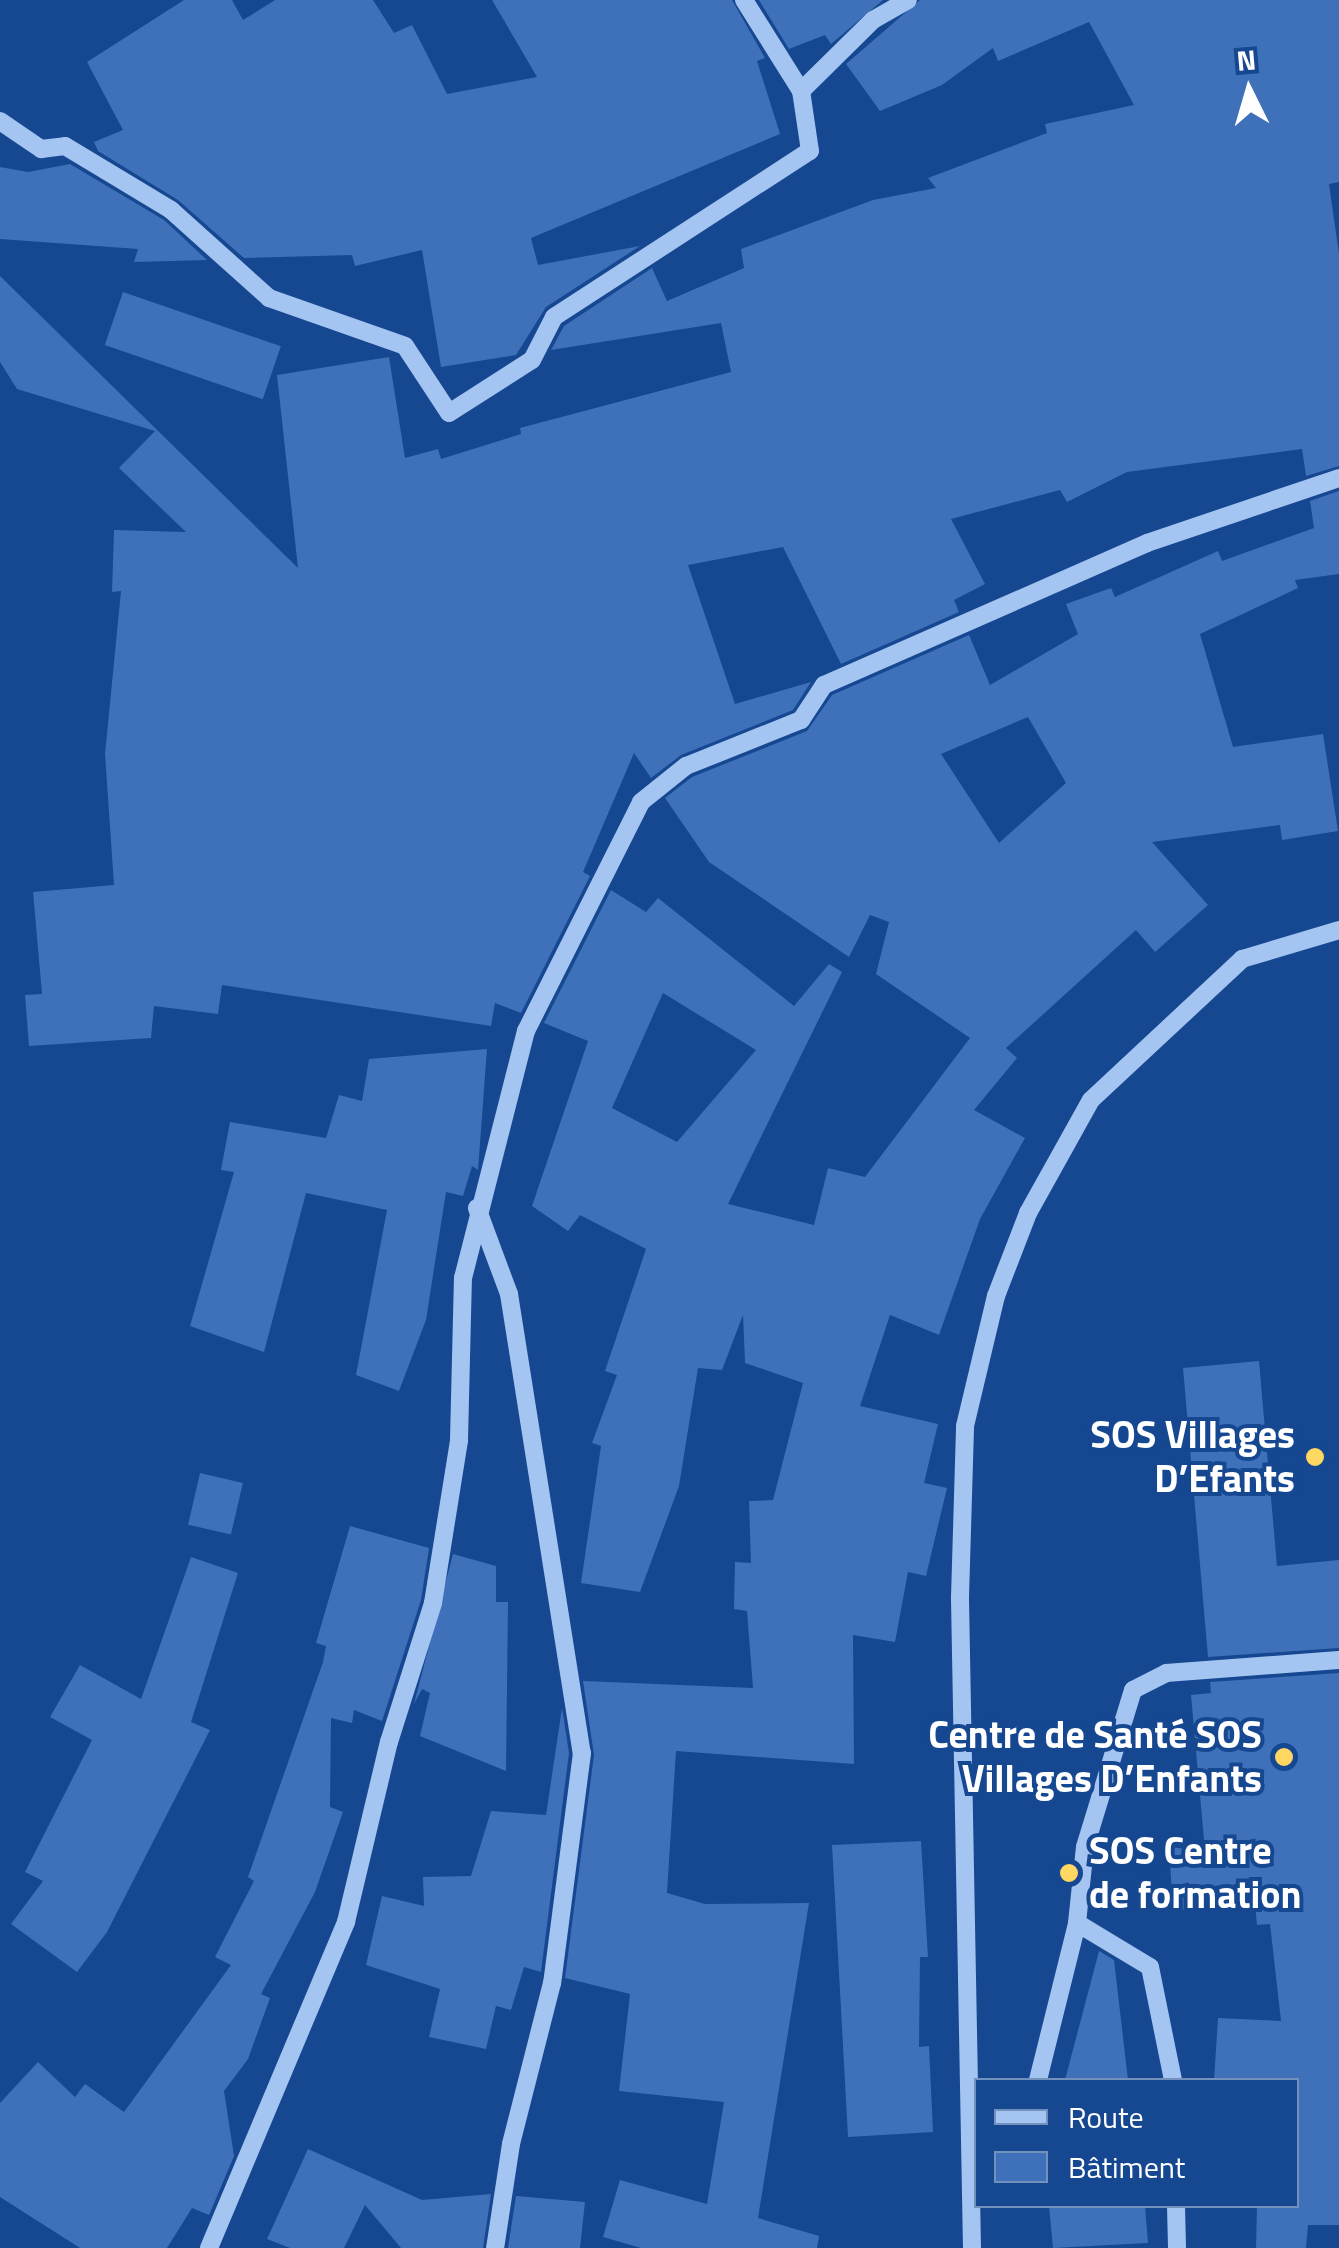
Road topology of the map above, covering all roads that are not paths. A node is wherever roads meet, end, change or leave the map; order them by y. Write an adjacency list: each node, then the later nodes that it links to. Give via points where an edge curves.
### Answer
1 (744, 0): 3 (street)
2 (908, 0): 3 (street, via 874,20)
3 (800, 91): 4 (street, via 810,151 554,316 532,360 449,413 405,346 270,298 171,210 65,146 41,149)
4 (0, 121)
5 (1339, 478): 7 (street, via 1147,543 824,685 801,720 686,766 641,802 545,981)
6 (1339, 930): 12 (street, via 1242,959 1091,1100 1028,1212 996,1296 965,1426 960,1597)
7 (477, 1206): 15 (street, via 463,1278 459,1440 433,1603 389,1742 346,1922); 16 (street, via 509,1294 582,1753 552,1984 511,2144)
8 (1339, 1660): 9 (street, via 1166,1673 1132,1690 1086,1847)
9 (1077, 1923): 10 (street); 11 (street, via 1150,1967)
10 (1038, 2078)
11 (1173, 2078)
12 (974, 2081)
13 (974, 2199): 17 (street)
14 (1176, 2208): 18 (street)
15 (209, 2248)
16 (494, 2248)
17 (972, 2248)
18 (1177, 2248)

